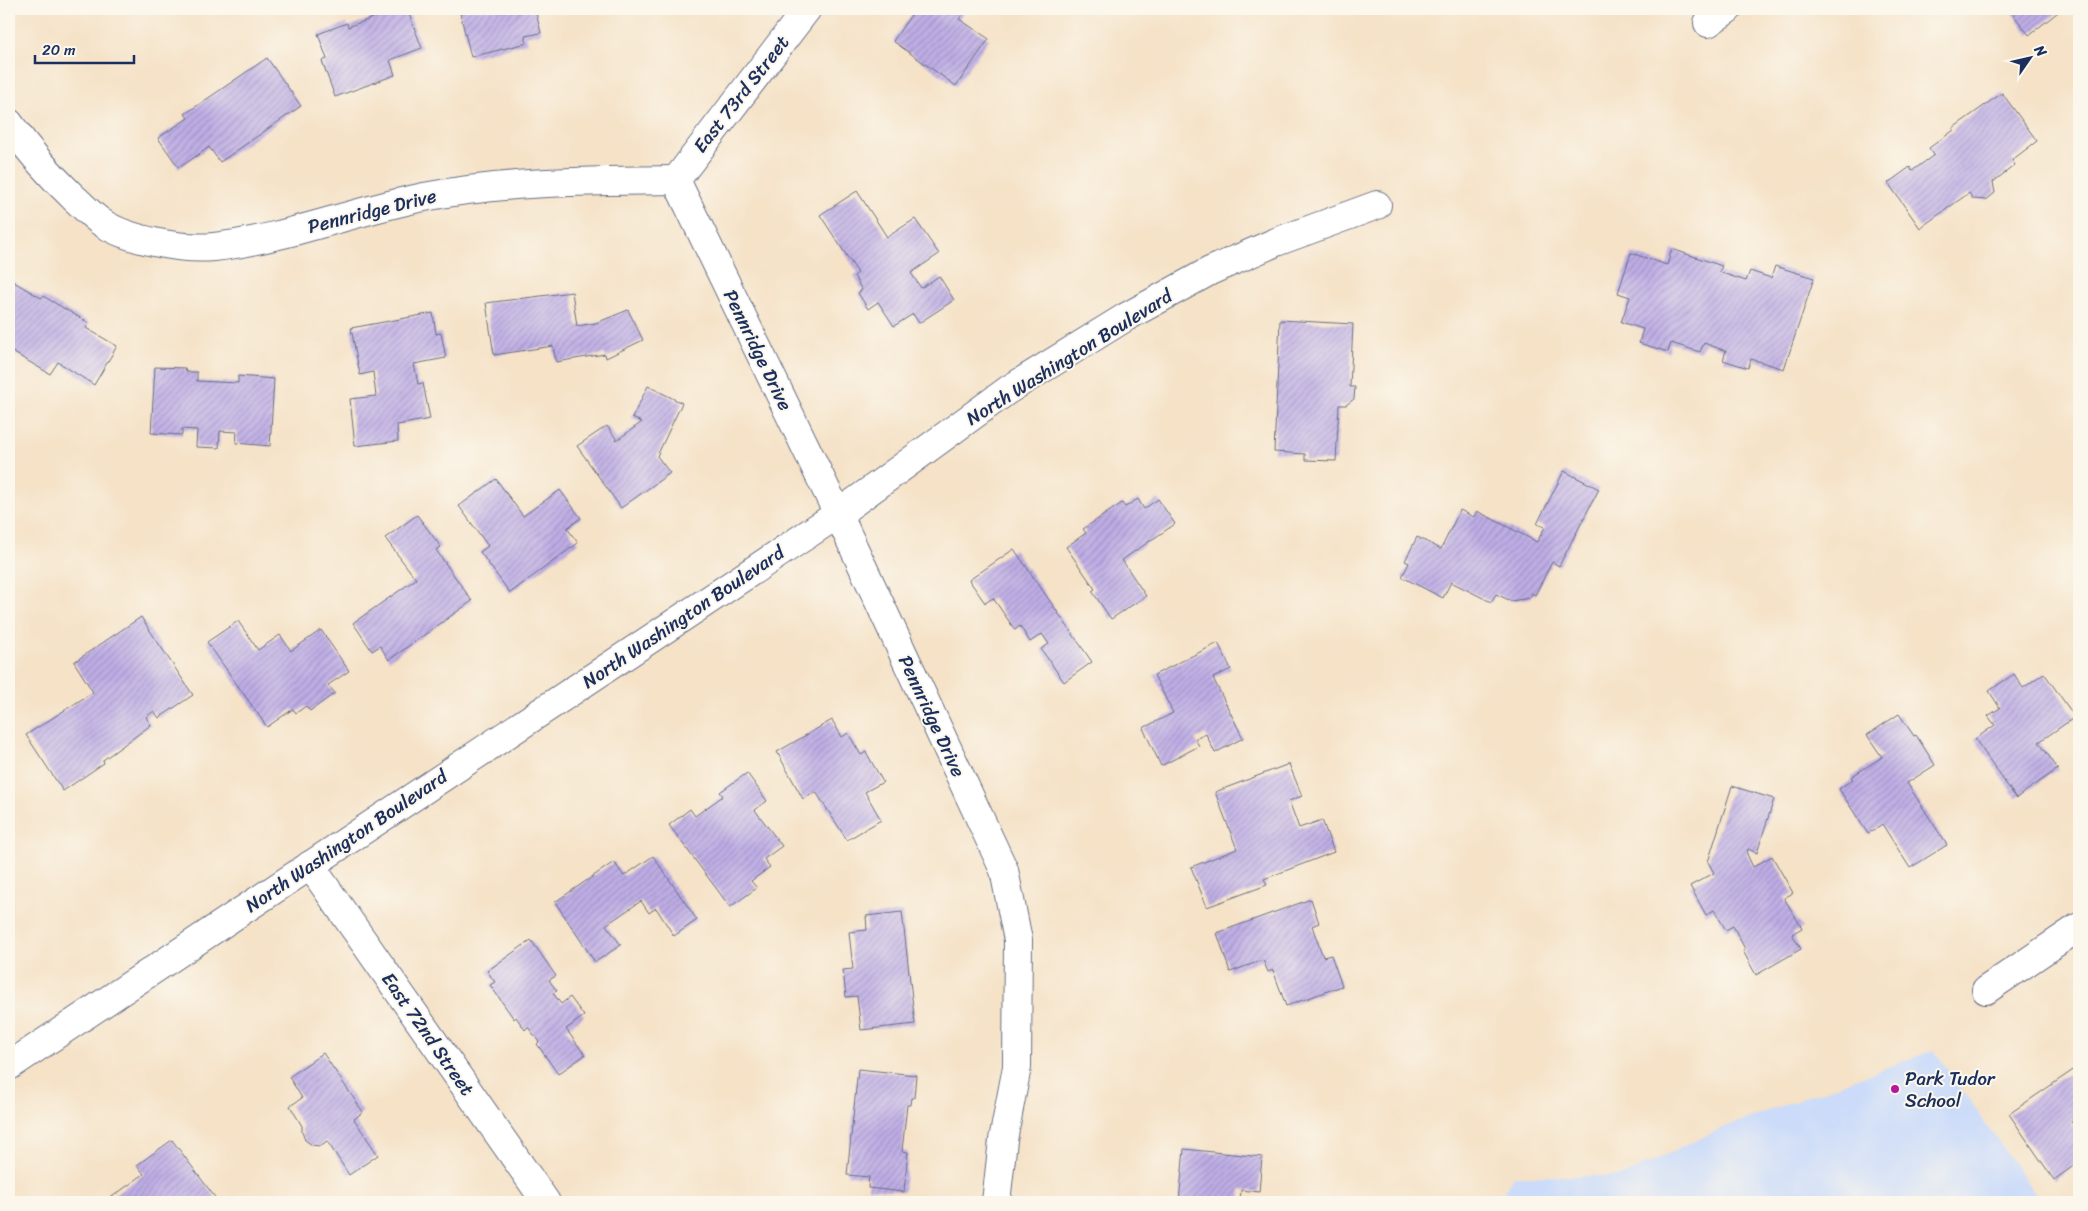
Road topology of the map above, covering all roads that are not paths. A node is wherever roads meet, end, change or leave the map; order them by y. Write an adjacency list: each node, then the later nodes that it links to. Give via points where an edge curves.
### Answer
1 (807, 9): 3 (street, East 73rd Street)
2 (9, 123): 3 (street, Pennridge Drive, via 55,180 102,222 139,239 197,247 255,240 454,192 530,183)
3 (676, 180): 5 (street, Pennridge Drive)
4 (1377, 205): 5 (street, North Washington Boulevard, via 1276,242 1218,268 1126,317 1008,390)
5 (838, 514): 6 (street, North Washington Boulevard); 11 (street, Pennridge Drive, via 1004,870 1018,940 1017,1067 1003,1140)
6 (310, 866): 9 (street, North Washington Boulevard); 10 (street, East 72nd Street)
7 (2079, 927): 8 (street)
8 (1986, 990)
9 (9, 1066)
10 (546, 1202)
11 (996, 1202)

